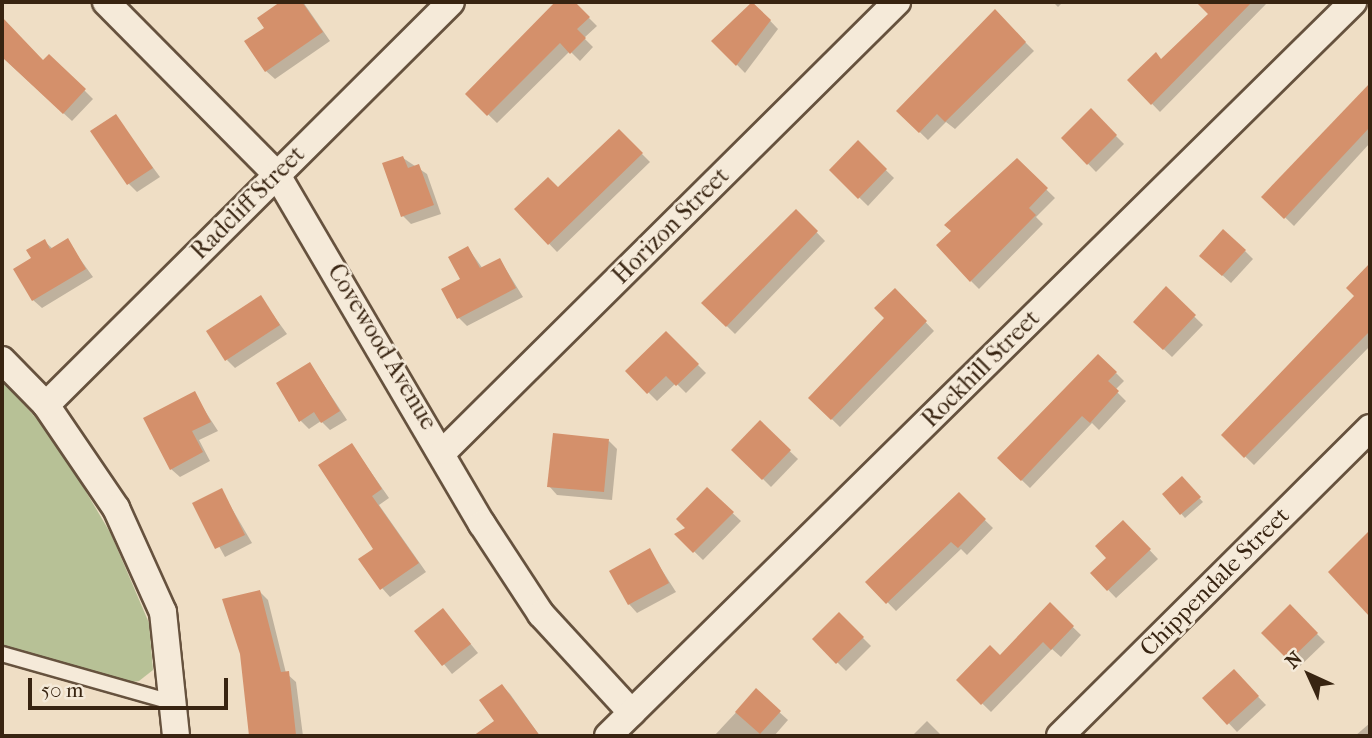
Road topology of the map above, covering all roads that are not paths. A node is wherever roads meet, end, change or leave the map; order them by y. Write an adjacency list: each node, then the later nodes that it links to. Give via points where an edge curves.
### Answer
1 (106, 2): 5 (street, Covewood Avenue)
2 (451, 2): 5 (street, Radcliff Street)
3 (897, 2): 9 (street, Horizon Street)
4 (1353, 2): 12 (street, Rockhill Street)
5 (277, 175): 7 (street, Radcliff Street); 9 (street, Covewood Avenue)
6 (2, 360): 7 (street)
7 (46, 405): 11 (street, via 116,508 163,612)
8 (1370, 428): 15 (street, Chippendale Street)
9 (444, 451): 12 (street, Covewood Avenue, via 482,524 541,614)
10 (2, 654): 11 (lane)
11 (175, 704): 13 (street)
12 (632, 713): 14 (street, Rockhill Street)
13 (176, 736)
14 (608, 736)
15 (1059, 736)

